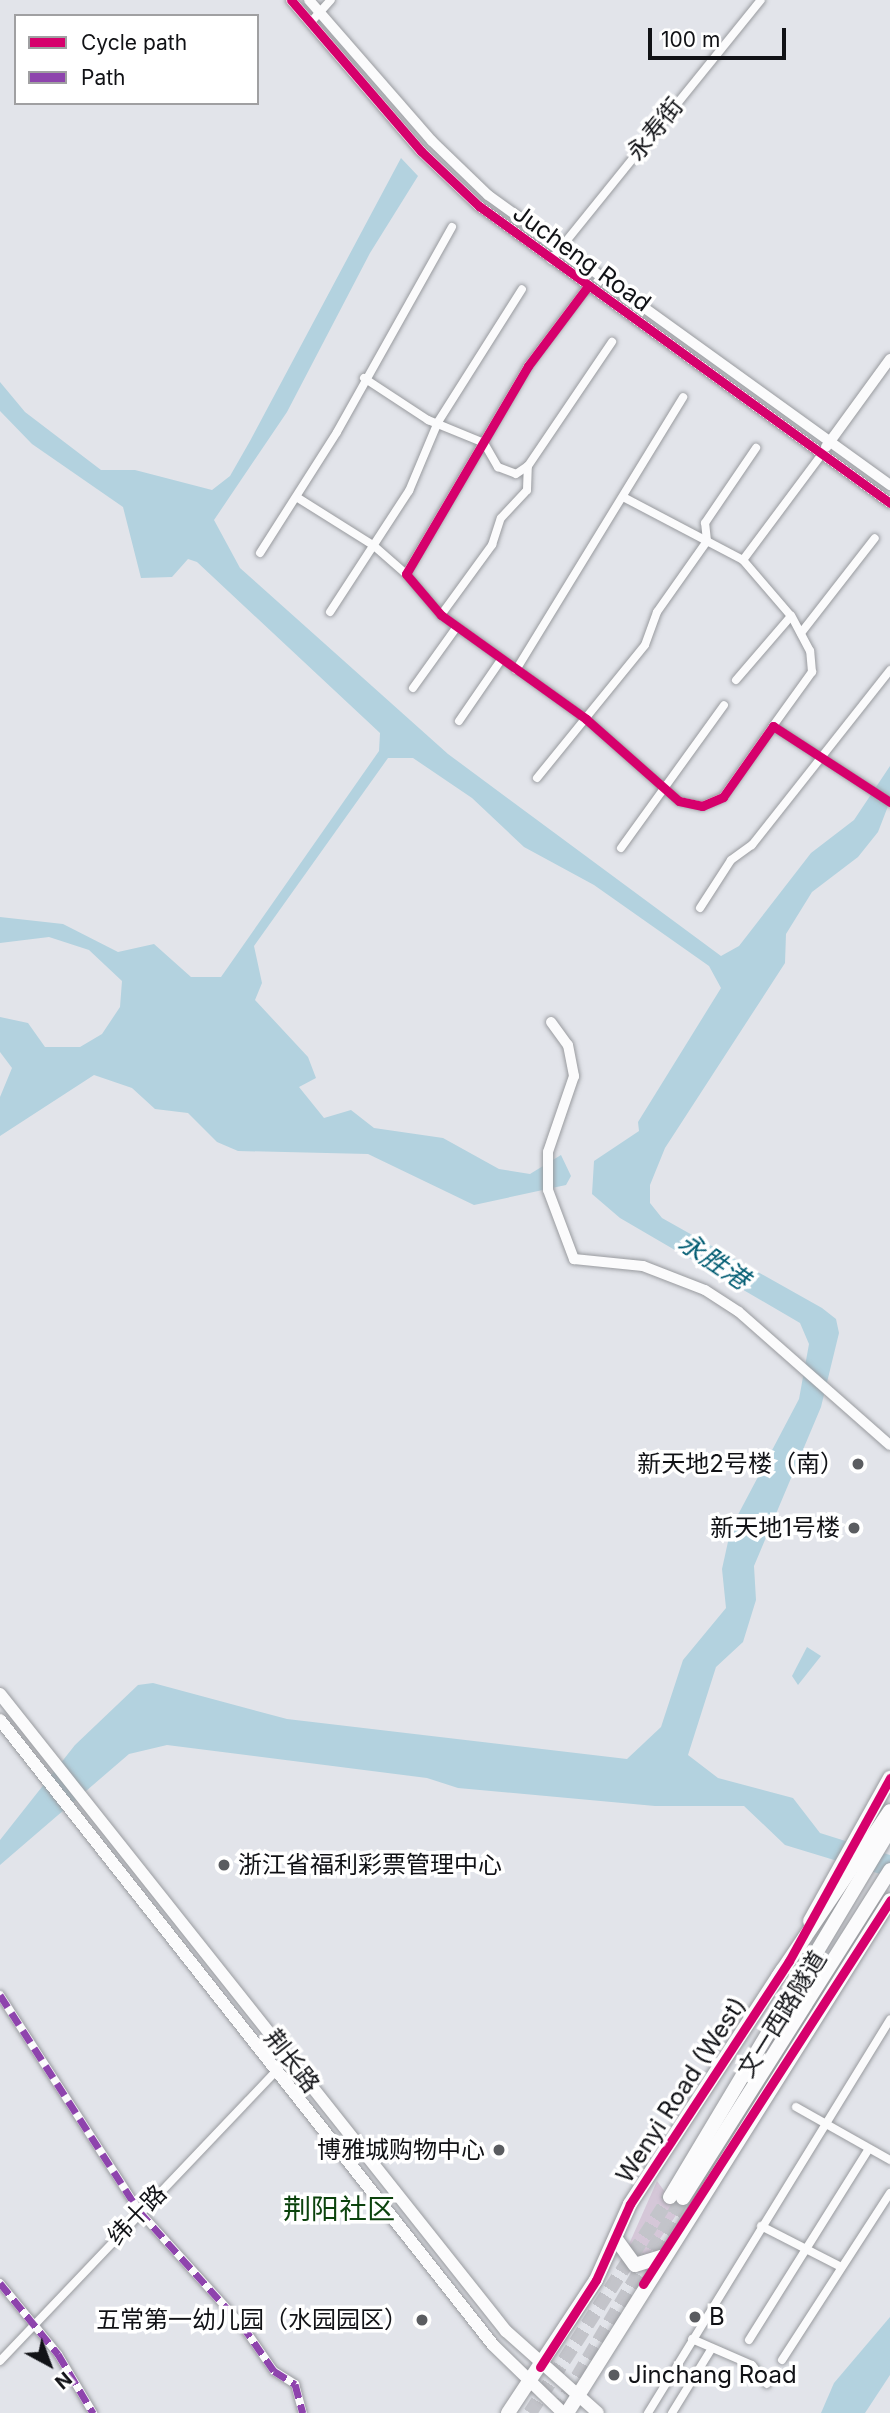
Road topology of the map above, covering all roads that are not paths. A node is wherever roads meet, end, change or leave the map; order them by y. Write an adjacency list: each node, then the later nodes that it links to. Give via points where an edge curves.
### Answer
1 (291, 0): 6 (street, Jucheng Road)
2 (309, 0): 5 (street, Jucheng Road)
3 (331, 0): 5 (street)
4 (761, 0): 8 (street, 永寿街)
5 (320, 13): 6 (street); 8 (street, Jucheng Road, via 446,156)
6 (310, 23): 9 (street, Jucheng Road, via 451,181)
7 (452, 227): 14 (street)
8 (559, 248): 9 (street, 永寿街); 17 (street, Jucheng Road)
9 (551, 260): 10 (street, Jucheng Road)
10 (588, 286): 18 (street, via 528,366); 20 (street, Jucheng Road)
11 (522, 289): 16 (street)
12 (612, 342): 21 (street)
13 (890, 359): 17 (street)
14 (364, 378): 16 (street); 23 (street)
15 (683, 397): 24 (street, via 625,484)
16 (438, 422): 18 (street); 28 (street, via 409,491)
17 (830, 442): 20 (street); 22 (street, Jucheng Road)
18 (484, 443): 21 (street, via 498,467 516,474); 31 (street)
19 (756, 448): 27 (street, via 705,523)
20 (822, 454): 25 (street, Jucheng Road); 30 (street)
21 (527, 466): 33 (street, via 527,490 500,518 492,545)
22 (890, 485)
23 (298, 498): 28 (street); 29 (street)
24 (625, 498): 27 (street); 38 (street)
25 (890, 503)
26 (875, 538): 36 (street)
27 (707, 541): 30 (street); 43 (street, via 657,612 645,645)
28 (373, 545): 31 (street); 32 (street)
29 (260, 553)
30 (743, 559): 34 (street)
31 (406, 574): 33 (street)
32 (330, 612)
33 (441, 615): 35 (street)
34 (791, 616): 36 (street); 40 (street)
35 (456, 628): 37 (street); 41 (street)
36 (801, 633): 45 (street, via 812,673)
37 (501, 660): 38 (street); 44 (street)
38 (516, 670): 43 (street)
39 (890, 670): 46 (street)
40 (736, 681)
41 (413, 688)
42 (724, 705): 48 (street)
43 (586, 719): 47 (street); 48 (street)
44 (459, 721)
45 (773, 726): 46 (street); 48 (street, via 723,797 702,806 679,801)
46 (821, 756): 49 (street); 51 (street, via 752,845 731,860)
47 (537, 778)
48 (663, 787): 50 (street)
49 (890, 802)
50 (621, 848)
51 (700, 908)
52 (551, 1022): 53 (street, via 568,1045 574,1076 548,1152 548,1190 574,1259 643,1266 705,1290)
53 (890, 1443)
54 (0, 1694): 83 (main road, 荆长路)
55 (0, 1720): 64 (main road, 荆长路)
56 (890, 1778): 60 (main road, via 860,1826)
57 (890, 1811): 58 (main road)
58 (886, 1830): 60 (main road); 61 (main road, 文一西路隧道, via 864,1881 676,2197 853,1928)
59 (890, 1870): 61 (main road)
60 (842, 1874): 72 (main road, Wenyi Road (West), via 630,2204)
61 (887, 1889): 74 (main road)
62 (0, 1995): 70 (street)
63 (890, 2020): 66 (street)
64 (276, 2071): 70 (street, 纬十路); 84 (main road, 荆长路)
65 (796, 2107): 66 (street)
66 (826, 2122): 67 (street); 71 (street)
67 (868, 2150): 68 (street); 73 (street)
68 (890, 2160)
69 (890, 2193): 75 (street)
70 (139, 2211): 77 (street, 纬十路); 88 (street, via 216,2293 274,2371 295,2384)
71 (761, 2226): 73 (street); 78 (street)
72 (616, 2239): 74 (main road, via 635,2265); 83 (main road, Wenyi Road (West))
73 (806, 2246): 75 (street); 79 (street)
74 (662, 2257): 86 (main road)
75 (839, 2266): 81 (street)
76 (0, 2283): 77 (street)
77 (31, 2327): 82 (street, 纬十路); 87 (street, via 58,2354)
78 (692, 2339): 80 (street); 92 (street)
79 (749, 2340)
80 (712, 2348): 85 (street, via 752,2365); 93 (street)
81 (782, 2360)
82 (0, 2361)
83 (540, 2367): 84 (main road, Wenyi Road (West)); 86 (main road, 荆长路)
84 (528, 2383): 89 (main road, Wenyi Road (West)); 90 (main road, 荆长路)
85 (767, 2384)
86 (577, 2397): 90 (main road); 91 (main road, 荆长路)
87 (93, 2413)
88 (303, 2413)
89 (508, 2413)
90 (565, 2413)
91 (598, 2413)
92 (648, 2413)
93 (672, 2413)

